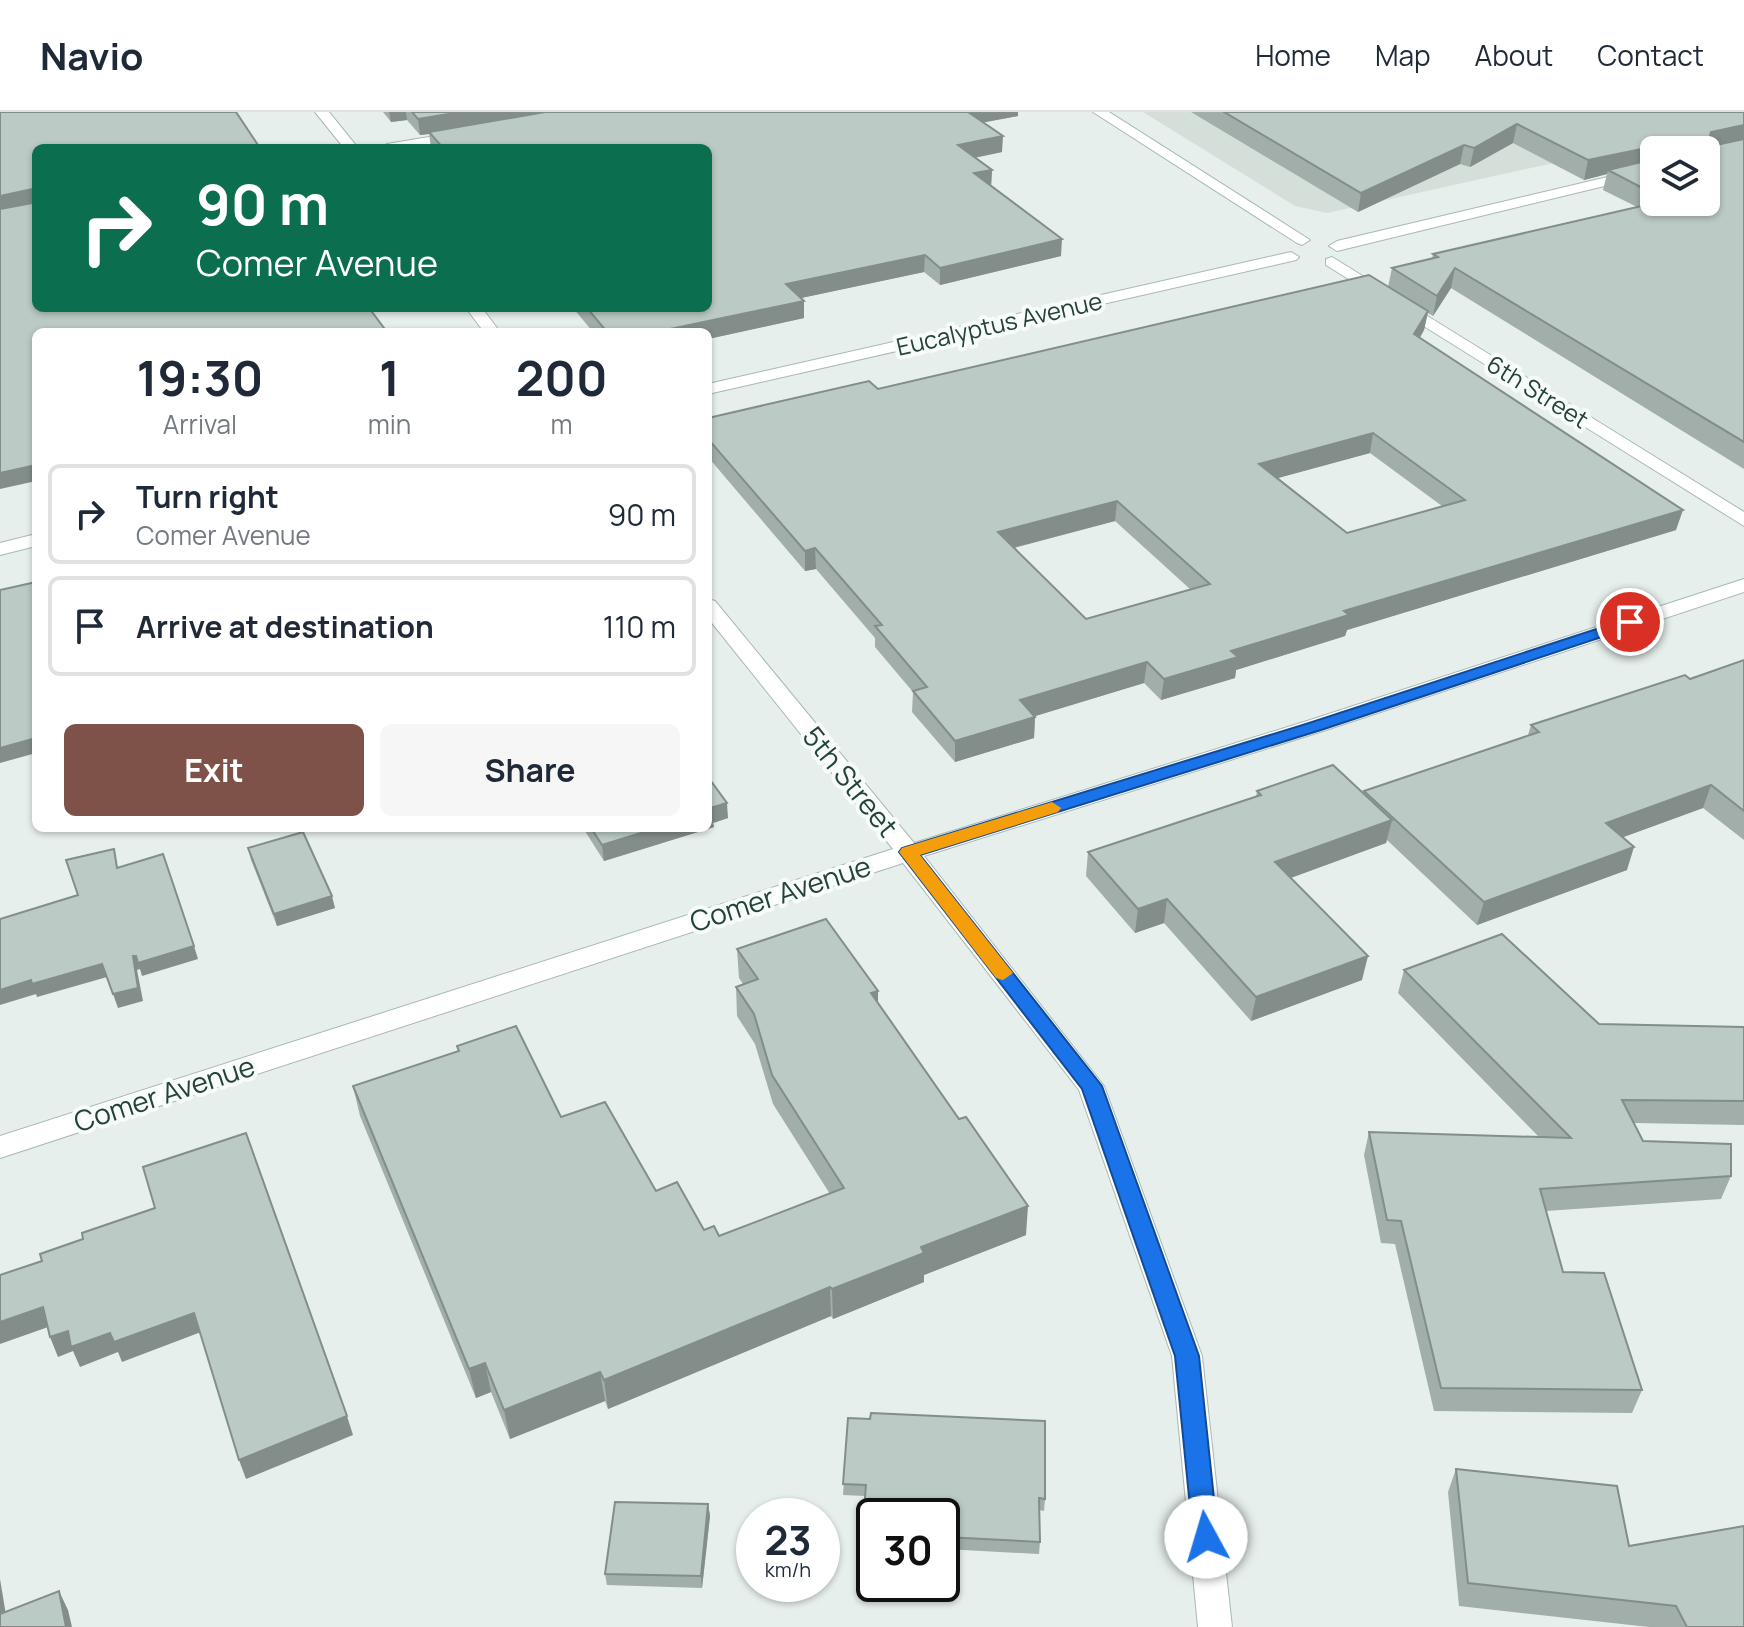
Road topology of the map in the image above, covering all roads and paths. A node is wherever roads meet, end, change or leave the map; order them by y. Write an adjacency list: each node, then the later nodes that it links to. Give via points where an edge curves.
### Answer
1 (322, 112): 4 (street)
2 (1100, 112): 7 (street)
3 (480, 132): 5 (street)
4 (348, 144)
5 (410, 144)
6 (1640, 174): 8 (street, Eucalyptus Avenue)
7 (1302, 240): 8 (street, via 1320,240); 8 (street, via 1289,245 1287,253)
8 (1316, 258): 9 (street, Eucalyptus Avenue); 10 (street, 6th Street)
9 (712, 388)
10 (1744, 520)
11 (32, 541): 12 (street)
12 (0, 549)
13 (1744, 585): 15 (street, Comer Avenue)
14 (712, 610): 15 (street, 5th Street)
15 (908, 852): 16 (street, Comer Avenue); 17 (street, 5th Street, via 1091,1086 1187,1356)
16 (0, 1147)
17 (1215, 1627)

